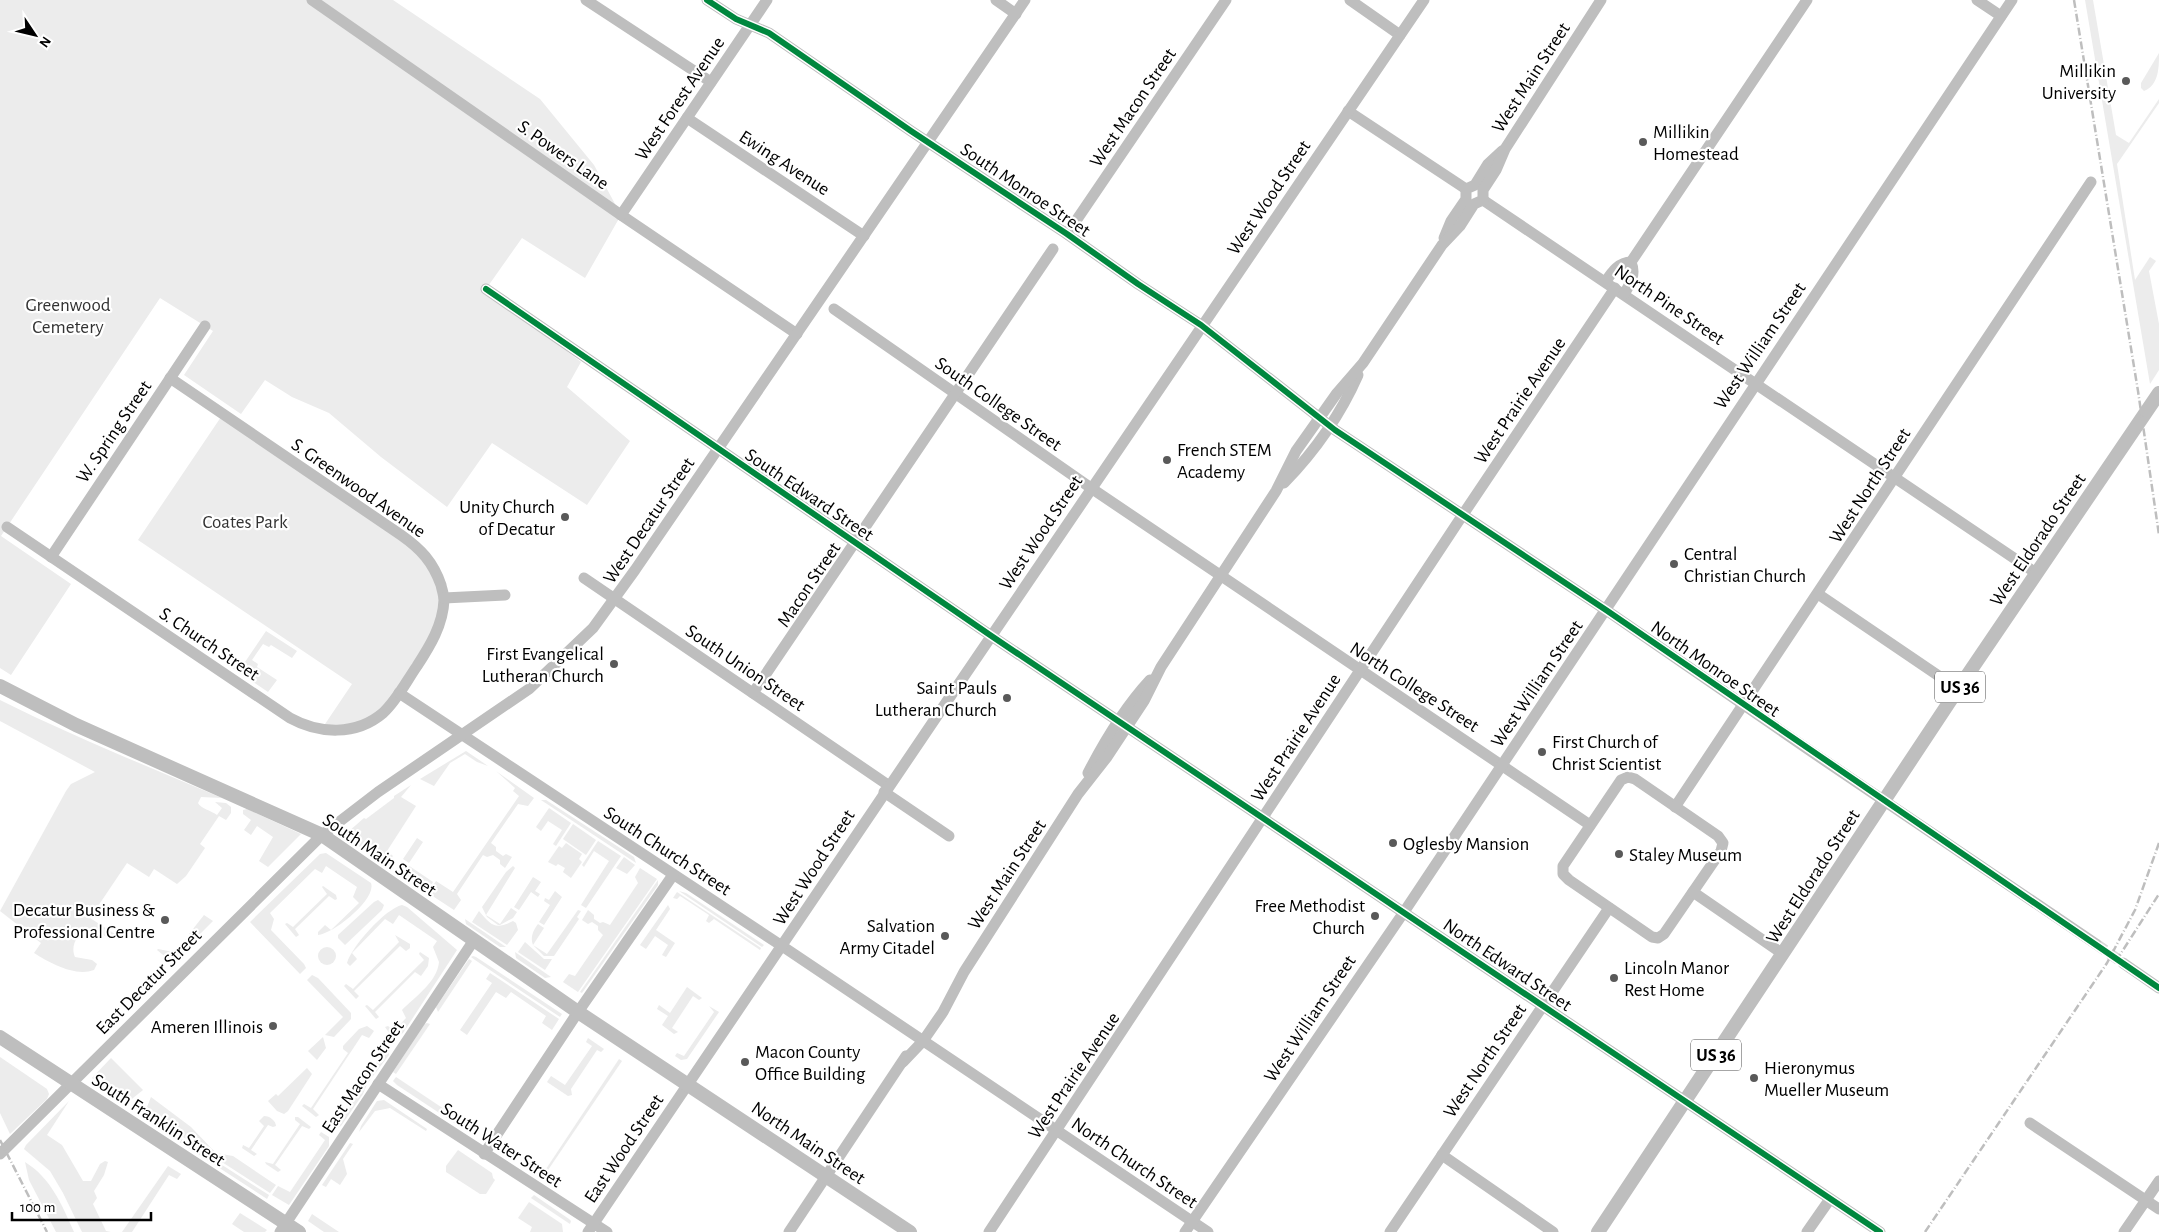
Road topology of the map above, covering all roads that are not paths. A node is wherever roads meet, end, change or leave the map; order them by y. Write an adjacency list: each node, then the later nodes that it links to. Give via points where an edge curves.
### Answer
1 (312, 0): 24 (street, S. Powers Lane)
2 (586, 0): 18 (street)
3 (707, 0): 16 (street, South Monroe Street)
4 (767, 0): 16 (street, West Forest Avenue)
5 (996, 0): 14 (street)
6 (1025, 0): 14 (street, West Decatur Street)
7 (1226, 0): 25 (street, West Macon Street)
8 (1350, 0): 17 (street)
9 (1424, 0): 17 (street, West Wood Street)
10 (1601, 0): 23 (street, West Main Street, via 1505,149 1496,170)
11 (1807, 0): 28 (street)
12 (1977, 0): 15 (street)
13 (2012, 0): 15 (street, West William Street)
14 (1016, 14): 21 (street, West Decatur Street)
15 (2001, 16): 37 (street, West William Street)
16 (750, 25): 18 (street, West Forest Avenue); 21 (street, South Monroe Street, via 769,33)
17 (1400, 35): 19 (street, West Wood Street)
18 (711, 82): 20 (street, West Forest Avenue)
19 (1348, 111): 23 (street, North Pine Street); 33 (street, West Wood Street)
20 (687, 118): 24 (street, West Forest Avenue); 26 (street, Ewing Avenue)
21 (928, 141): 25 (street, South Monroe Street); 26 (street, West Decatur Street)
22 (2091, 182): 43 (street, West North Street)
23 (1474, 194): 29 (street, North Pine Street); 35 (street, West Main Street, via 1460,226 1442,245)
24 (621, 215): 34 (street, S. Powers Lane)
25 (1067, 234): 33 (street, South Monroe Street)
26 (864, 236): 34 (street, West Decatur Street)
27 (1053, 249): 39 (street)
28 (1631, 262): 29 (street, via 1617,267); 29 (street, via 1632,281)
29 (1615, 288): 37 (street, North Pine Street); 46 (street, West Prairie Avenue)
30 (486, 289): 42 (street, South Edward Street)
31 (834, 309): 39 (street, South College Street)
32 (205, 326): 36 (street, W. Spring Street)
33 (1202, 326): 40 (street, South Monroe Street); 44 (street, West Wood Street)
34 (797, 334): 42 (street, West Decatur Street)
35 (1363, 364): 40 (street, West Main Street); 41 (street, West Main Street, via 1347,400)
36 (170, 378): 49 (street, W. Spring Street); 55 (street, S. Greenwood Avenue, via 416,546 436,571)
37 (1755, 382): 43 (street, North Pine Street); 57 (street, West William Street)
38 (2159, 393): 50 (main road, West Eldorado Street / US 36)
39 (955, 394): 44 (street, South College Street); 48 (street, Macon Street)
40 (1319, 418): 41 (street, North Monroe Street); 45 (street, West Main Street, via 1296,451)
41 (1330, 426): 45 (street, West Main Street, via 1307,459); 46 (street, North Monroe Street)
42 (718, 449): 48 (street, South Edward Street); 56 (street, West Decatur Street)
43 (1895, 478): 50 (street, North Pine Street); 53 (street, West North Street)
44 (1091, 488): 51 (street, South College Street); 58 (street, West Wood Street)
45 (1276, 491): 51 (street, West Main Street)
46 (1462, 516): 57 (street, North Monroe Street); 59 (street, West Prairie Avenue)
47 (7, 527): 49 (street, S. Church Street)
48 (854, 542): 58 (street, South Edward Street); 63 (street, Macon Street)
49 (52, 556): 62 (street, S. Church Street, via 305,726 330,730 356,727 382,713)
50 (2036, 573): 61 (main road, West Eldorado Street / US 36)
51 (1220, 576): 59 (street, North College Street); 65 (street, West Main Street, via 1161,667 1136,695)
52 (584, 578): 56 (street, South Union Street)
53 (1818, 594): 61 (street); 64 (street, West North Street)
54 (505, 595): 55 (street)
55 (444, 598): 62 (street, S. Greenwood Avenue, via 438,630)
56 (615, 599): 63 (street, South Union Street); 66 (street, West Decatur Street, via 586,634 529,689)
57 (1606, 610): 64 (street, North Monroe Street); 67 (street, West William Street)
58 (990, 635): 65 (street, South Edward Street); 68 (street, West Wood Street)
59 (1360, 670): 67 (street, North College Street); 71 (street, West Prairie Avenue)
60 (0, 686): 73 (main road, South Main Street, via 76,725)
61 (1958, 689): 69 (main road, West Eldorado Street / US 36)
62 (399, 693): 66 (street, South Church Street)
63 (753, 693): 68 (street, South Union Street)
64 (1744, 705): 69 (street, North Monroe Street); 70 (street, West North Street)
65 (1123, 724): 71 (street, North Edward Street); 88 (street, West Main Street, via 1099,752 1078,794 964,972 936,1008)
66 (462, 736): 73 (street, West Decatur Street, via 378,792); 75 (street, South Church Street)
67 (1503, 765): 72 (street, North College Street); 78 (street, West William Street)
68 (886, 788): 74 (street, South Union Street); 81 (street, West Wood Street)
69 (1884, 801): 80 (street, North Monroe Street); 82 (main road, West Eldorado Street / US 36)
70 (1676, 807): 72 (street, via 1628,777 1621,780); 76 (street, via 1718,836 1723,843)
71 (1263, 819): 78 (street, North Edward Street); 94 (street, West Prairie Avenue)
72 (1590, 825): 77 (street, via 1563,866 1563,874)
73 (322, 835): 79 (main road, South Main Street); 89 (street, East Decatur Street)
74 (949, 836)
75 (673, 875): 81 (street, South Church Street); 86 (street)
76 (1693, 892): 77 (street, via 1658,938); 82 (street)
77 (1609, 908): 85 (street, West North Street)
78 (1404, 912): 85 (street, North Edward Street); 103 (street, West William Street)
79 (474, 940): 86 (main road, South Main Street); 90 (street, East Macon Street)
80 (2096, 944)
81 (782, 946): 88 (street, South Church Street); 91 (street, West Wood Street)
82 (1783, 954): 92 (main road, West Eldorado Street / US 36)
83 (2123, 963): 84 (street)
84 (2159, 988)
85 (1542, 1005): 92 (street, North Edward Street); 97 (street, West North Street)
86 (578, 1012): 91 (main road, South Main Street); 96 (street)
87 (0, 1037): 89 (main road, South Franklin Street)
88 (920, 1039): 94 (street, North Church Street); 98 (street, West Main Street)
89 (70, 1084): 95 (street, East Decatur Street); 104 (main road, South Franklin Street)
90 (378, 1084): 96 (street, South Water Street); 104 (street, East Macon Street)
91 (687, 1084): 98 (main road, North Main Street); 105 (street, East Wood Street)
92 (1686, 1102): 100 (street, North Edward Street); 115 (main road, West Eldorado Street / US 36)
93 (2030, 1123): 101 (street)
94 (1057, 1130): 103 (street, North Church Street); 110 (street, West Prairie Avenue)
95 (0, 1154)
96 (484, 1154): 105 (street, South Water Street)
97 (1442, 1155): 113 (street, West North Street); 114 (street)
98 (827, 1176): 108 (street, West Main Street); 109 (main road, North Main Street)
99 (2159, 1181): 101 (street)
100 (1830, 1199): 116 (street); 117 (street, North Edward Street)
101 (2146, 1200): 102 (street); 118 (street)
102 (2159, 1209)
103 (1192, 1221): 111 (street, West William Street); 112 (street, North Church Street)
104 (283, 1228): 106 (main road, South Franklin Street)
105 (591, 1228): 107 (street, South Water Street)
106 (299, 1232)
107 (607, 1232)
108 (790, 1232)
109 (910, 1232)
110 (989, 1232)
111 (1184, 1232)
112 (1208, 1232)
113 (1390, 1232)
114 (1553, 1232)
115 (1598, 1232)
116 (1807, 1232)
117 (1880, 1232)
118 (2124, 1232)

